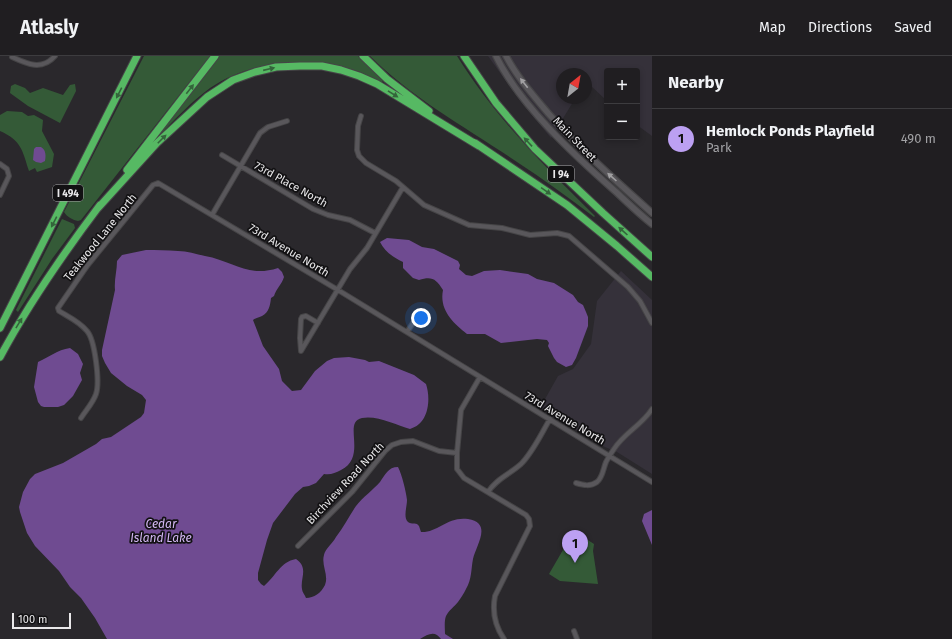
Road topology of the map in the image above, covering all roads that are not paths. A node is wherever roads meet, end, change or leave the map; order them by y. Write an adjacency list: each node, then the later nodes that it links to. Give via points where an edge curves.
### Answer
1 (55, 56): 7 (street, via 49,62 38,66)
2 (215, 56): 18 (highway, one-way to 2)
3 (363, 56): 11 (highway, I 94, via 402,91)
4 (465, 56): 23 (highway, I 94, one-way to 4, via 535,149 504,112)
5 (496, 56): 21 (street, Main Street, via 520,93 558,137)
6 (506, 56): 19 (street, Main Street, one-way to 6, via 590,157 563,129 538,101)
7 (12, 57)
8 (137, 57): 29 (highway, I 494, one-way to 29)
9 (361, 116): 16 (street, via 358,126 359,156)
10 (287, 121): 14 (street, via 264,130)
11 (479, 146): 18 (highway, one-way to 11, via 157,143 207,97 233,80 276,67 322,66 359,76 377,84); 24 (highway, I 94, one-way to 24, via 567,205)
12 (222, 155): 14 (street, 73rd Place North)
13 (0, 164): 17 (street, via 7,169 9,176)
14 (241, 166): 20 (street); 22 (street, 73rd Place North, via 313,209 350,220)
15 (161, 185): 20 (street, 73rd Avenue North); 34 (street, Teakwood Lane North, via 155,184 86,266 58,308 87,330 94,346 96,393)
16 (403, 187): 22 (street); 28 (street, via 424,205 469,225 502,228 530,235 558,232 574,239 628,287 640,301)
17 (0, 195)
18 (98, 208): 31 (highway, I 494, one-way to 18, via 28,307)
19 (652, 212)
20 (212, 215): 25 (street, 73rd Avenue North)
21 (652, 224)
22 (375, 234): 25 (street)
23 (652, 257)
24 (652, 277)
25 (338, 290): 27 (street); 30 (street, 73rd Avenue North)
26 (415, 320): 30 (street)
27 (318, 323): 27 (street, via 306,316 301,318 301,351)
28 (652, 323)
29 (0, 328)
30 (407, 332): 32 (street, 73rd Avenue North)
31 (0, 356)
32 (480, 377): 35 (street, 73rd Avenue North); 36 (street, via 461,410)
33 (652, 409): 37 (street, via 642,422 619,442)
34 (81, 418)
35 (550, 420): 37 (street, 73rd Avenue North); 40 (street, via 526,459 494,483)
36 (457, 453): 40 (street, via 458,471 464,478); 41 (street, Birchview Road North, via 438,451 412,441 392,445 352,492)
37 (609, 456): 38 (street, 73rd Avenue North); 39 (street, via 597,482 588,485)
38 (652, 482)
39 (576, 483)
40 (488, 492): 43 (street, via 526,515 530,526 494,600 495,620)
41 (298, 546)
42 (574, 632): 44 (street)
43 (504, 639)
44 (577, 639)

